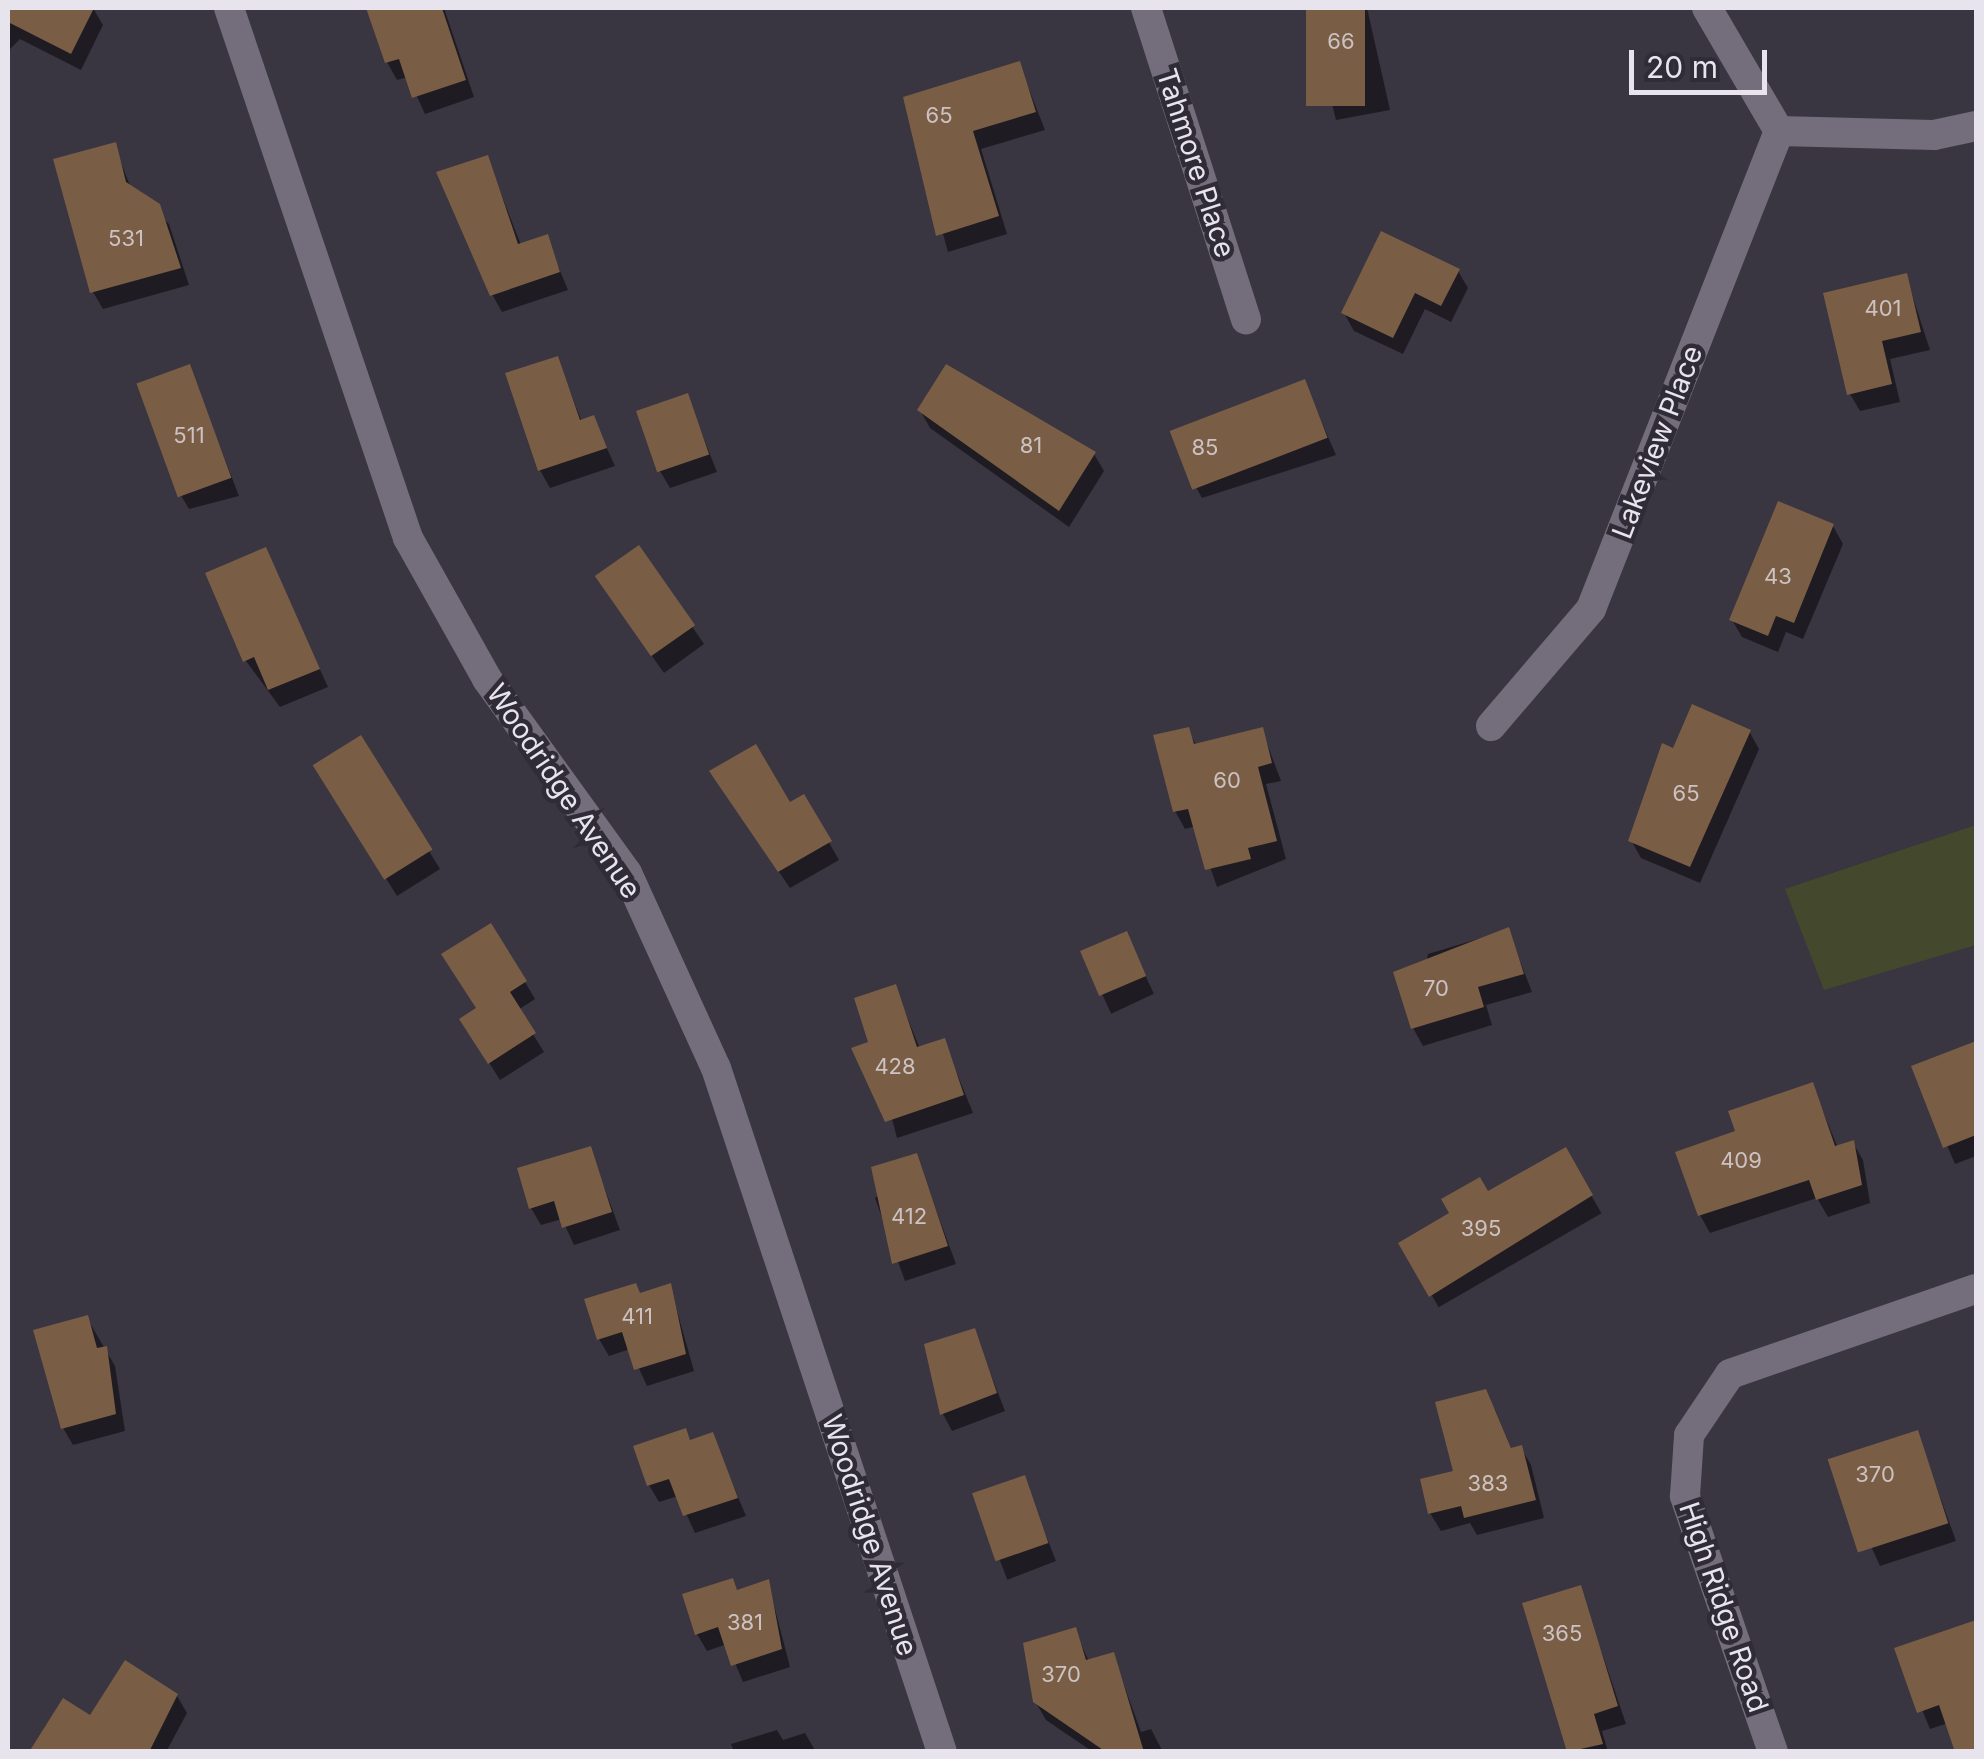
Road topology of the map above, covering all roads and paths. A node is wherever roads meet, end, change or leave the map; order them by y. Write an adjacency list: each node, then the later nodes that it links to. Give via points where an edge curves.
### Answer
1 (228, 8): 9 (street, Woodridge Avenue, via 408,538 488,679 628,873 716,1068)
2 (1146, 8): 6 (street, Tahmore Place)
3 (1707, 8): 5 (street)
4 (1976, 126): 5 (street, via 1934,136)
5 (1779, 131): 7 (street, Lakeview Place, via 1591,609)
6 (1246, 319)
7 (1491, 726)
8 (1976, 1290): 10 (street, High Ridge Road, via 1730,1374 1689,1435 1684,1496)
9 (942, 1752)
10 (1773, 1752)

